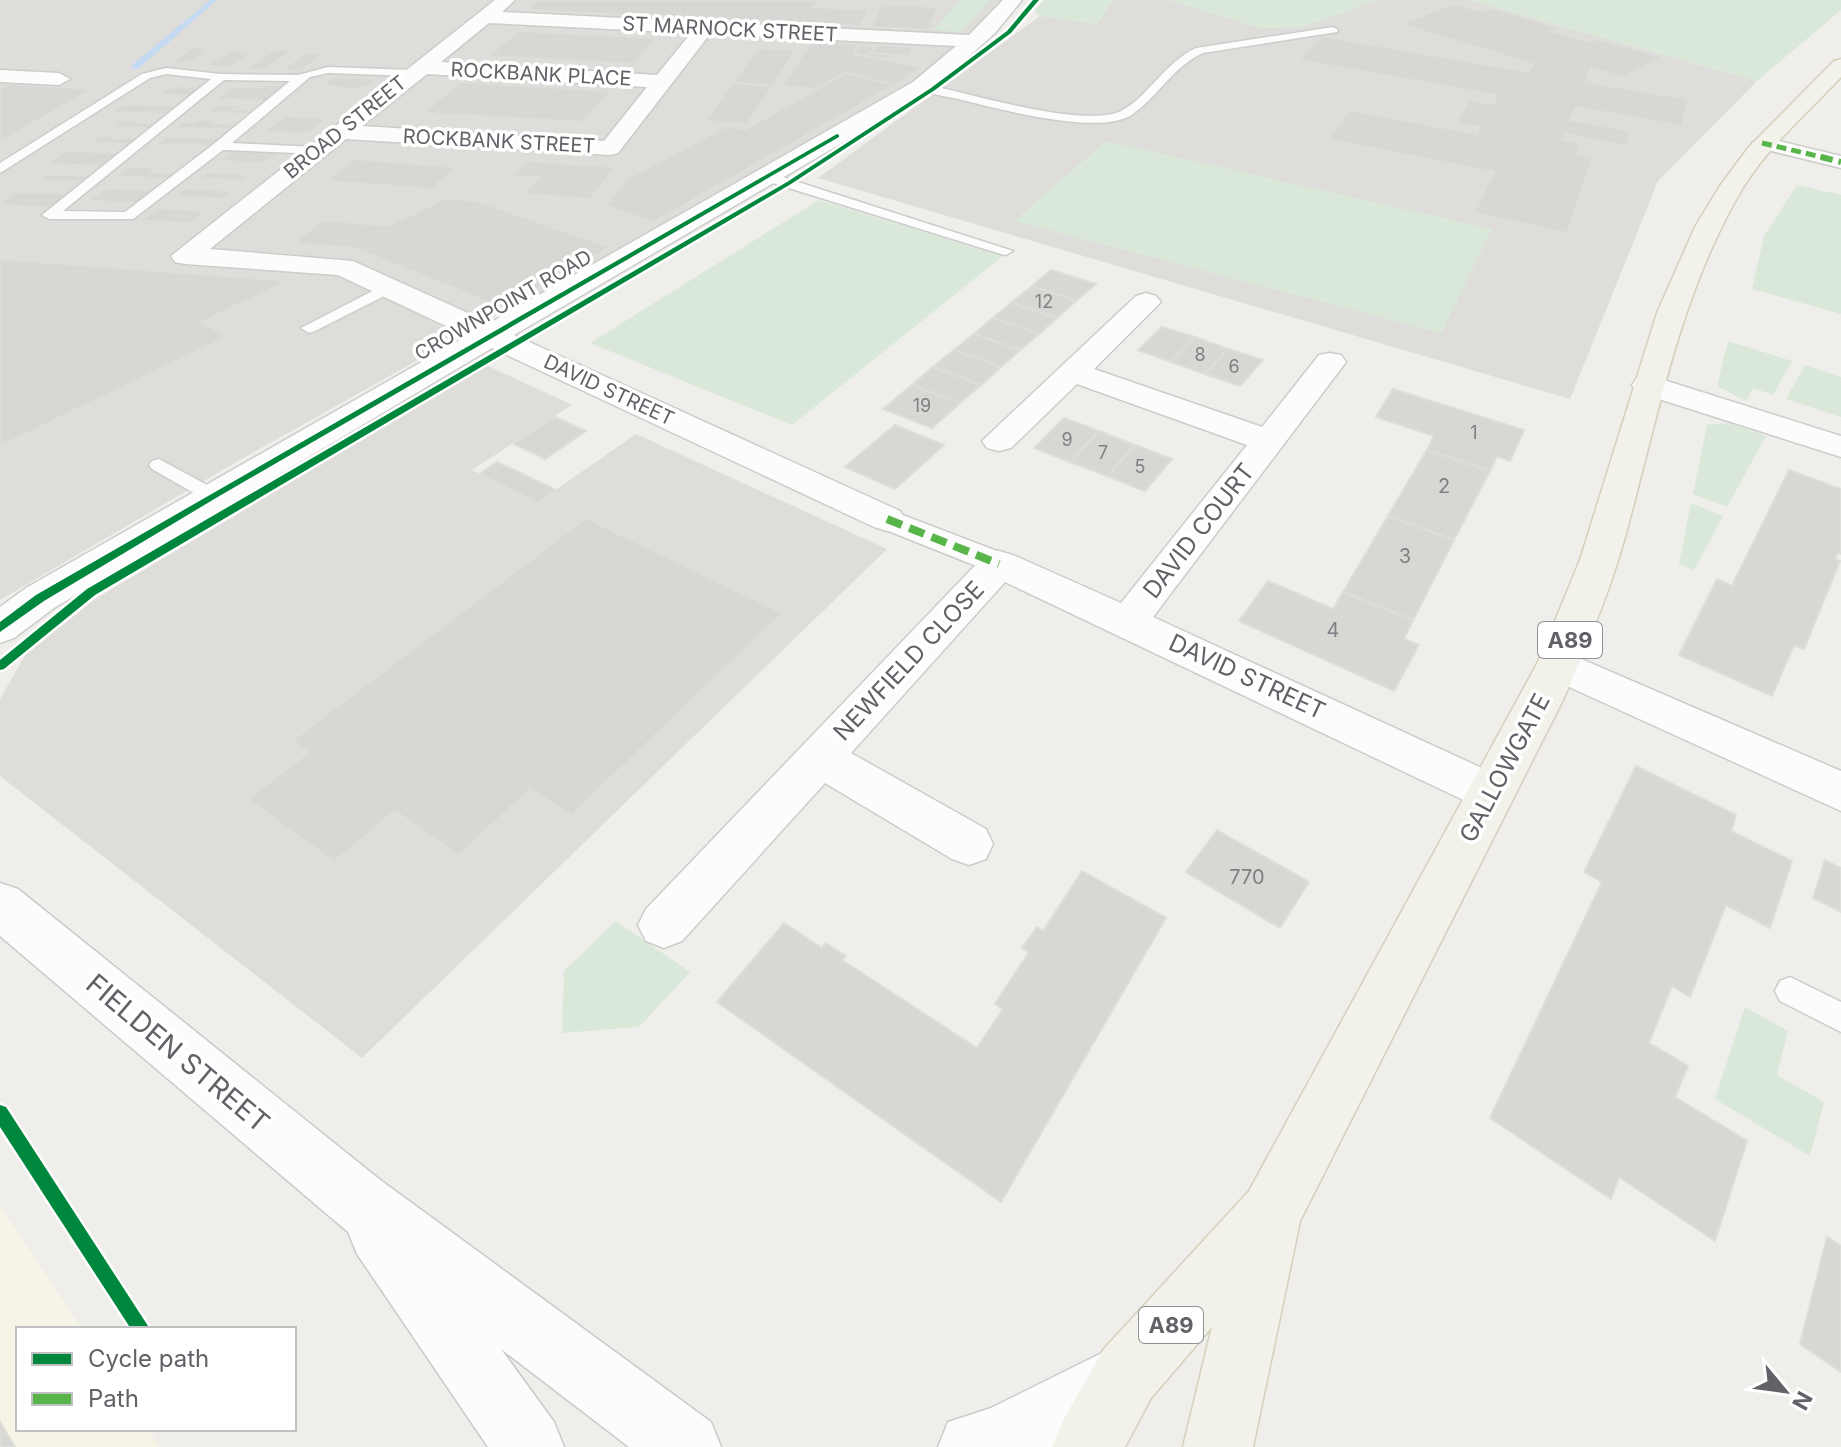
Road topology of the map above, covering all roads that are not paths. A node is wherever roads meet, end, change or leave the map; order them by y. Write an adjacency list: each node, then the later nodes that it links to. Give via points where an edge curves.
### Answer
1 (506, 0): 3 (street, BROAD STREET)
2 (1013, 0): 6 (street, CROWNPOINT ROAD)
3 (485, 17): 4 (street, ST MARNOCK STREET); 8 (street, BROAD STREET)
4 (705, 28): 6 (street, ST MARNOCK STREET); 13 (street)
5 (1333, 30): 14 (lane, via 1200,50 1185,57 1117,119 1051,115)
6 (975, 41): 14 (street, CROWNPOINT ROAD)
7 (1841, 65): 16 (main road, GALLOWGATE / A89)
8 (416, 70): 11 (lane, via 328,70); 13 (street, ROCKBANK PLACE); 15 (street, BROAD STREET)
9 (0, 76): 12 (street)
10 (221, 77): 11 (lane); 17 (lane, via 49,215 128,216); 20 (lane, via 166,71 146,76)
11 (301, 78): 17 (lane)
12 (59, 79)
13 (662, 82): 15 (street, ROCKBANK STREET, via 610,148)
14 (921, 87): 21 (street, CROWNPOINT ROAD)
15 (340, 132): 18 (street, BROAD STREET)
16 (1762, 143): 19 (street); 30 (main road, GALLOWGATE / A89, via 1701,240)
17 (220, 146): 18 (lane)
18 (316, 151): 23 (street, BROAD STREET)
19 (1841, 162)
20 (0, 169)
21 (768, 177): 22 (lane); 27 (street, CROWNPOINT ROAD)
22 (1006, 251)
23 (185, 256): 24 (street, DAVID STREET, via 343,267)
24 (388, 288): 26 (lane); 27 (street, DAVID STREET)
25 (1146, 302): 29 (street)
26 (309, 328)
27 (489, 335): 35 (street, CROWNPOINT ROAD); 36 (street, DAVID STREET)
28 (1330, 362): 32 (street, DAVID COURT)
29 (1073, 372): 31 (street); 32 (street, DAVID COURT)
30 (1648, 385): 33 (street); 40 (main road, GALLOWGATE / A89, via 1605,540)
31 (999, 441)
32 (1269, 441): 38 (street, DAVID COURT)
33 (1841, 447)
34 (159, 465): 35 (lane)
35 (213, 496): 39 (street, CROWNPOINT ROAD, via 40,598)
36 (887, 519): 37 (street)
37 (999, 564): 38 (street, DAVID STREET); 41 (street, NEWFIELD CLOSE)
38 (1128, 622): 43 (street, DAVID STREET)
39 (0, 628)
40 (1558, 664): 42 (street); 43 (main road, GALLOWGATE / A89)
41 (819, 757): 44 (street, NEWFIELD CLOSE); 46 (street, NEWFIELD CLOSE)
42 (1841, 792)
43 (1492, 793): 50 (main road, GALLOWGATE / A89)
44 (969, 844)
45 (0, 905): 49 (street, FIELDEN STREET)
46 (664, 925)
47 (1790, 991): 48 (lane)
48 (1841, 1018)
49 (357, 1201): 53 (street, FIELDEN STREET); 54 (street, FIELDEN STREET)
50 (1271, 1213): 51 (main road, GALLOWGATE / A89); 52 (main road, GALLOWGATE / A89)
51 (1127, 1374): 55 (street, via 999,1441); 56 (main road, GALLOWGATE / A89)
52 (1220, 1445)
53 (529, 1447)
54 (686, 1447)
55 (973, 1447)
56 (1087, 1447)

